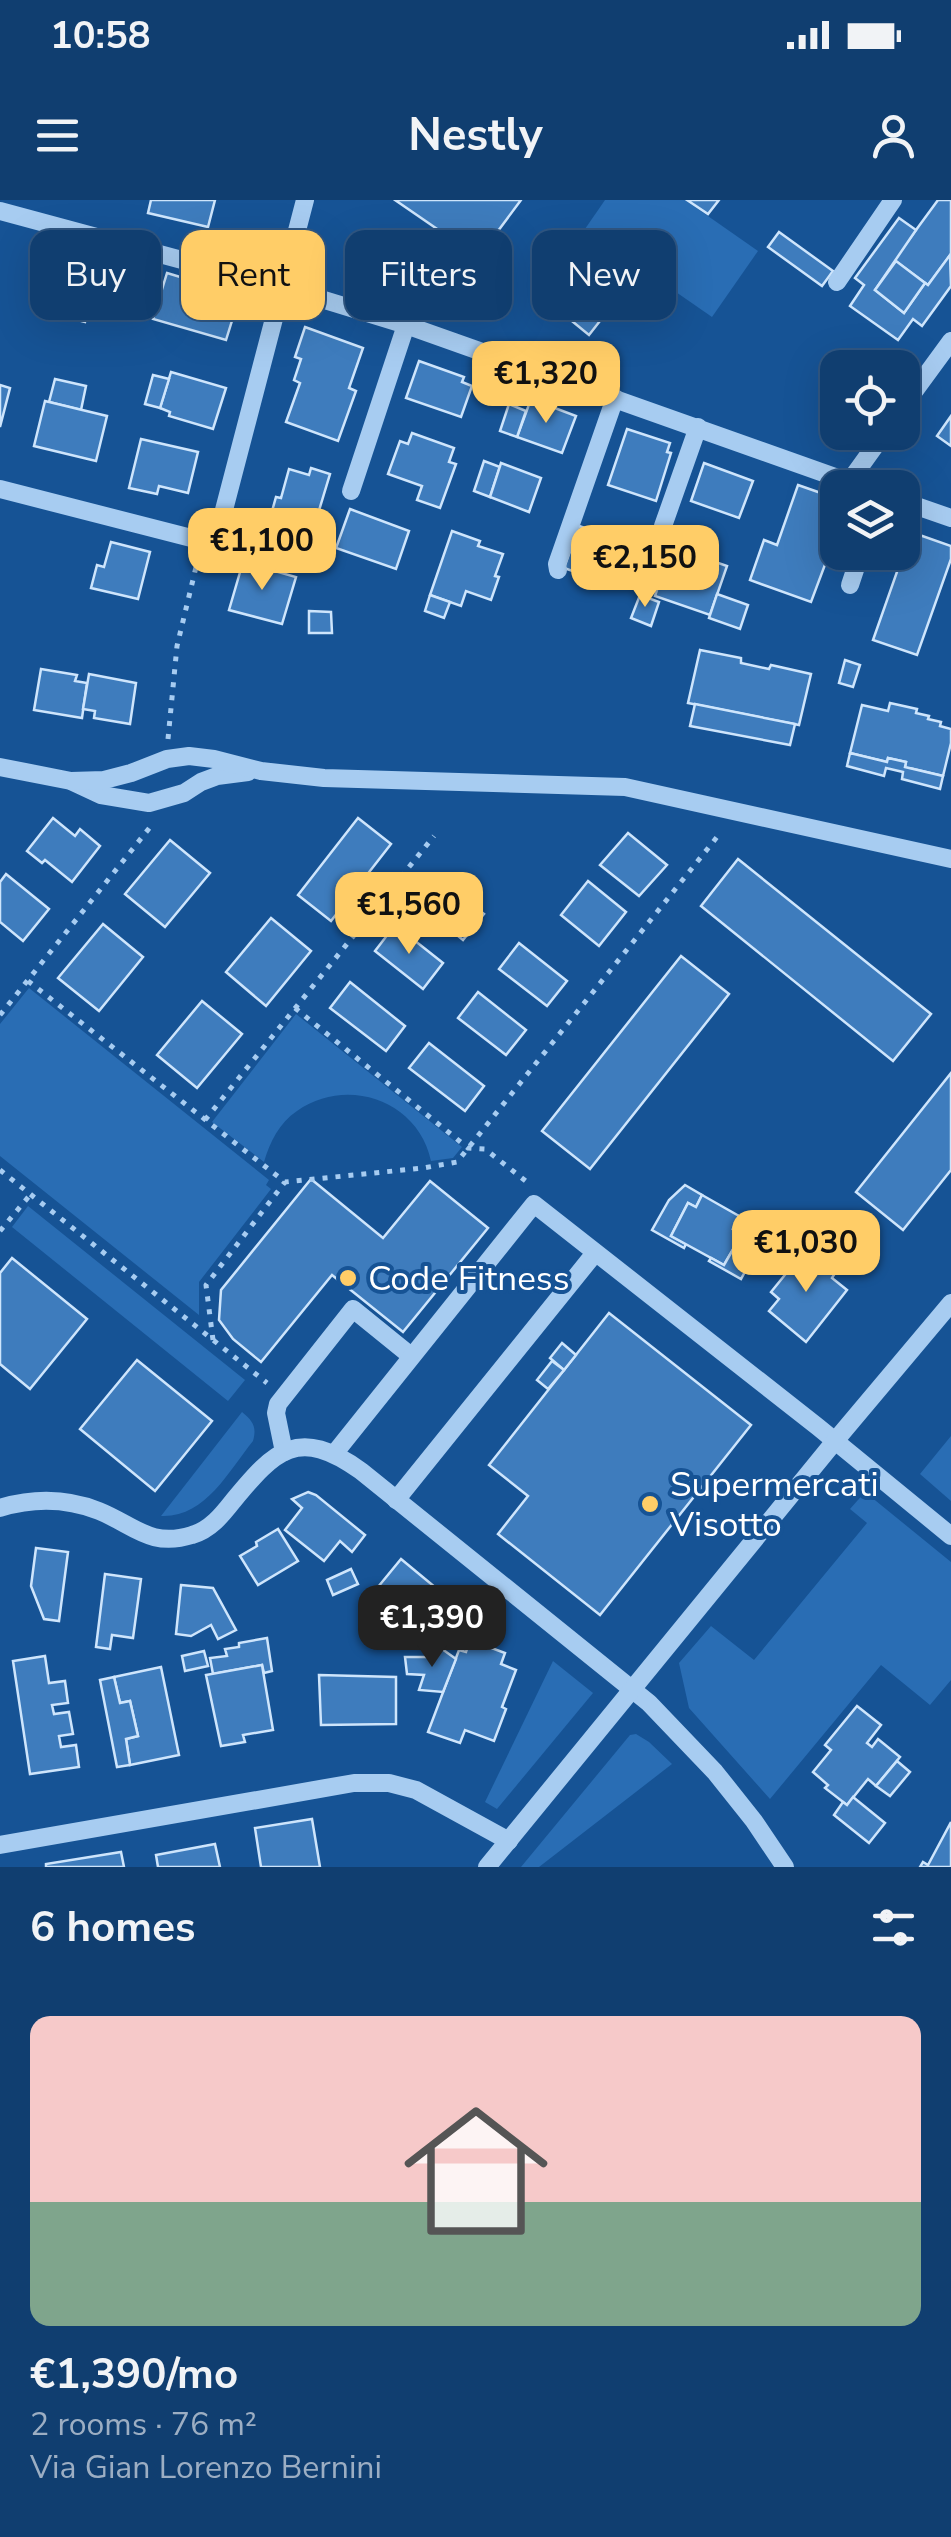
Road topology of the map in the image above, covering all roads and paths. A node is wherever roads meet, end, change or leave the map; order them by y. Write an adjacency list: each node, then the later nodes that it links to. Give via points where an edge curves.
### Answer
1 (305, 200): 4 (street)
2 (892, 200): 6 (street)
3 (10, 208): 5 (street)
4 (297, 230)
5 (181, 258)
6 (836, 282)
7 (325, 300): 9 (street)
8 (273, 320): 20 (street, via 219,529)
9 (406, 325): 12 (street); 16 (street)
10 (951, 341): 11 (street)
11 (920, 383)
12 (615, 398): 13 (street); 21 (street)
13 (698, 427): 14 (street); 19 (street)
14 (820, 470)
15 (0, 490): 20 (street)
16 (351, 491)
17 (920, 507): 18 (street)
18 (951, 518)
19 (663, 526)
20 (203, 541): 24 (path, via 176,646)
21 (558, 570)
22 (855, 570): 23 (street)
23 (850, 585)
24 (167, 746)
25 (0, 767): 27 (street)
26 (261, 771): 27 (street, via 189,756); 27 (street, via 217,776 149,804); 31 (street, via 625,787)
27 (72, 782)
28 (158, 817): 32 (path)
29 (725, 826): 36 (path)
30 (434, 836): 33 (path)
31 (951, 859)
32 (28, 980): 34 (path); 35 (path)
33 (296, 1008): 35 (path); 36 (path)
34 (0, 1016)
35 (204, 1120): 38 (path)
36 (468, 1148): 38 (path, via 457,1162); 40 (path, via 485,1150 528,1183)
37 (0, 1170): 39 (path)
38 (285, 1182): 44 (path, via 206,1285)
39 (30, 1194): 41 (path); 44 (path)
40 (534, 1204): 42 (street); 45 (street)
41 (0, 1231)
42 (595, 1253): 47 (street); 50 (street)
43 (951, 1302): 47 (street)
44 (213, 1340): 46 (path)
45 (411, 1356): 46 (street, via 353,1308); 49 (street)
46 (284, 1397): 48 (street, via 276,1414)
47 (835, 1441): 52 (street); 53 (street)
48 (284, 1452): 49 (street, via 310,1448); 51 (street, via 266,1462 212,1524 190,1536 155,1539 98,1511 58,1501)
49 (334, 1454): 50 (street)
50 (396, 1500): 53 (street)
51 (0, 1508)
52 (951, 1536)
53 (631, 1690): 54 (street); 57 (street, via 715,1772)
54 (509, 1841): 55 (street, via 416,1790 354,1783); 56 (street)
55 (0, 1845)
56 (488, 1867)
57 (785, 1867)

